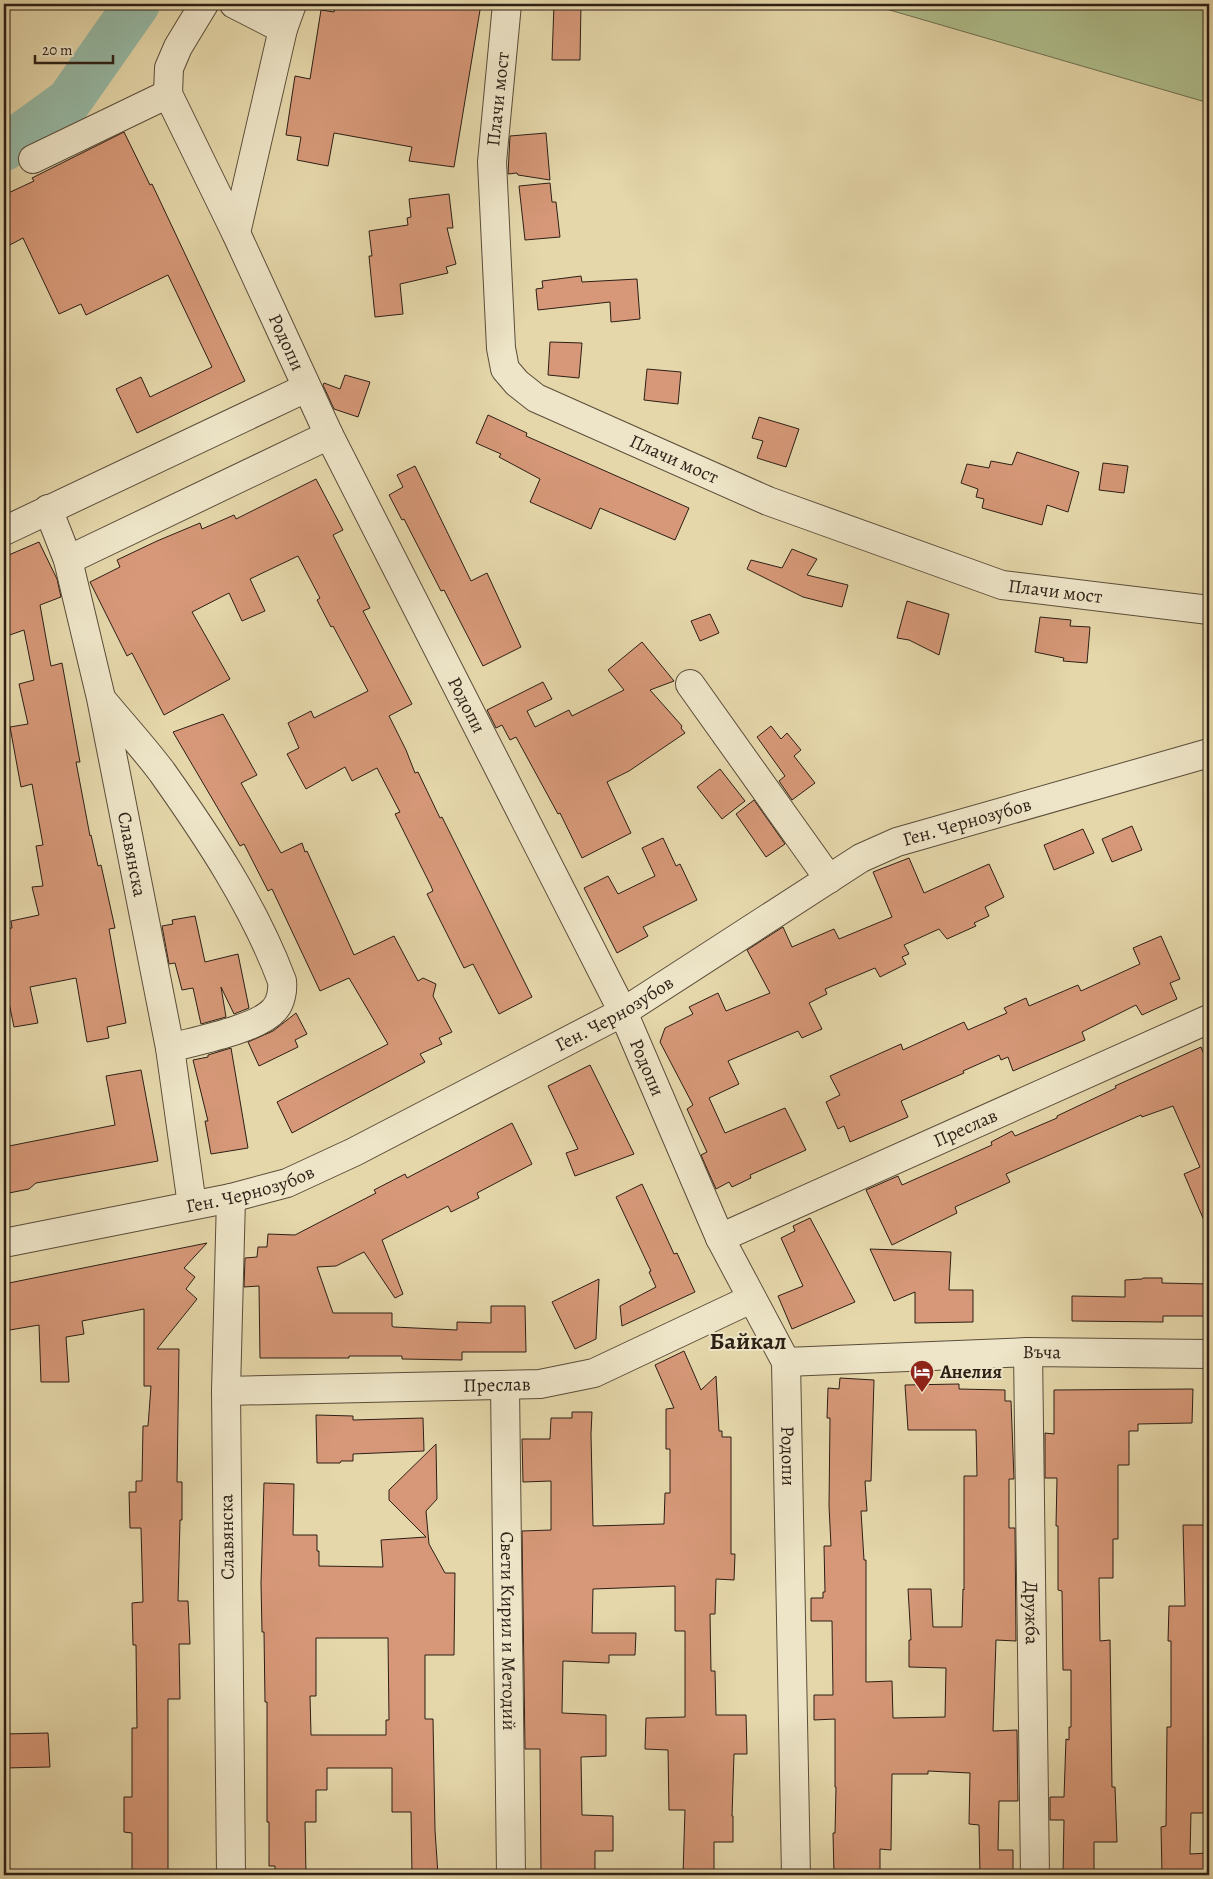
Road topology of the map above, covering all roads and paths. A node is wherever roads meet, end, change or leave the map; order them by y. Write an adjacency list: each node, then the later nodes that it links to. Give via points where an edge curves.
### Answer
1 (204, 4): 5 (street, Родопи, via 169,68)
2 (234, 4): 4 (street)
3 (507, 4): 13 (street, Плачи мост, via 492,162 501,348 505,369 516,383 536,398 768,501 1002,585)
4 (287, 16): 7 (street)
5 (168, 94): 6 (street); 7 (street, Родопи)
6 (34, 160)
7 (236, 233): 8 (street, Родопи)
8 (306, 388): 9 (street, Родопи); 10 (street)
9 (329, 435): 12 (street); 18 (street, Родопи)
10 (48, 510): 11 (street); 12 (street, Славянска)
11 (4, 531)
12 (68, 560): 15 (street, Славянска)
13 (1209, 610)
14 (690, 684): 17 (street)
15 (100, 698): 20 (street, Славянска); 20 (street, via 161,771 219,857 253,918 282,981 275,1009 267,1016 223,1034)
16 (1209, 753): 17 (street, Ген. Чернозубов, via 897,842 861,858)
17 (829, 879): 18 (street, Ген. Чернозубов)
18 (623, 1012): 21 (street, Ген. Чернозубов, via 354,1152 287,1183); 23 (street, Родопи)
19 (1209, 1019): 23 (street, Преслав)
20 (170, 1048): 22 (street, Славянска)
21 (231, 1198): 22 (street, Ген. Чернозубов); 30 (street, Славянска)
22 (192, 1205): 24 (street, Ген. Чернозубов)
23 (720, 1238): 25 (street, Родопи)
24 (4, 1242)
25 (751, 1299): 28 (street, Родопи); 29 (street, Преслав, via 594,1373 540,1384)
26 (1028, 1352): 27 (street, Въча); 28 (street, Въча); 34 (street, Дружба)
27 (1209, 1354)
28 (786, 1362): 33 (street, Родопи)
29 (505, 1386): 30 (street, Преслав); 32 (street, Свети Кирил и Методий)
30 (226, 1391): 31 (street, Славянска)
31 (230, 1875)
32 (512, 1875)
33 (796, 1875)
34 (1035, 1875)

